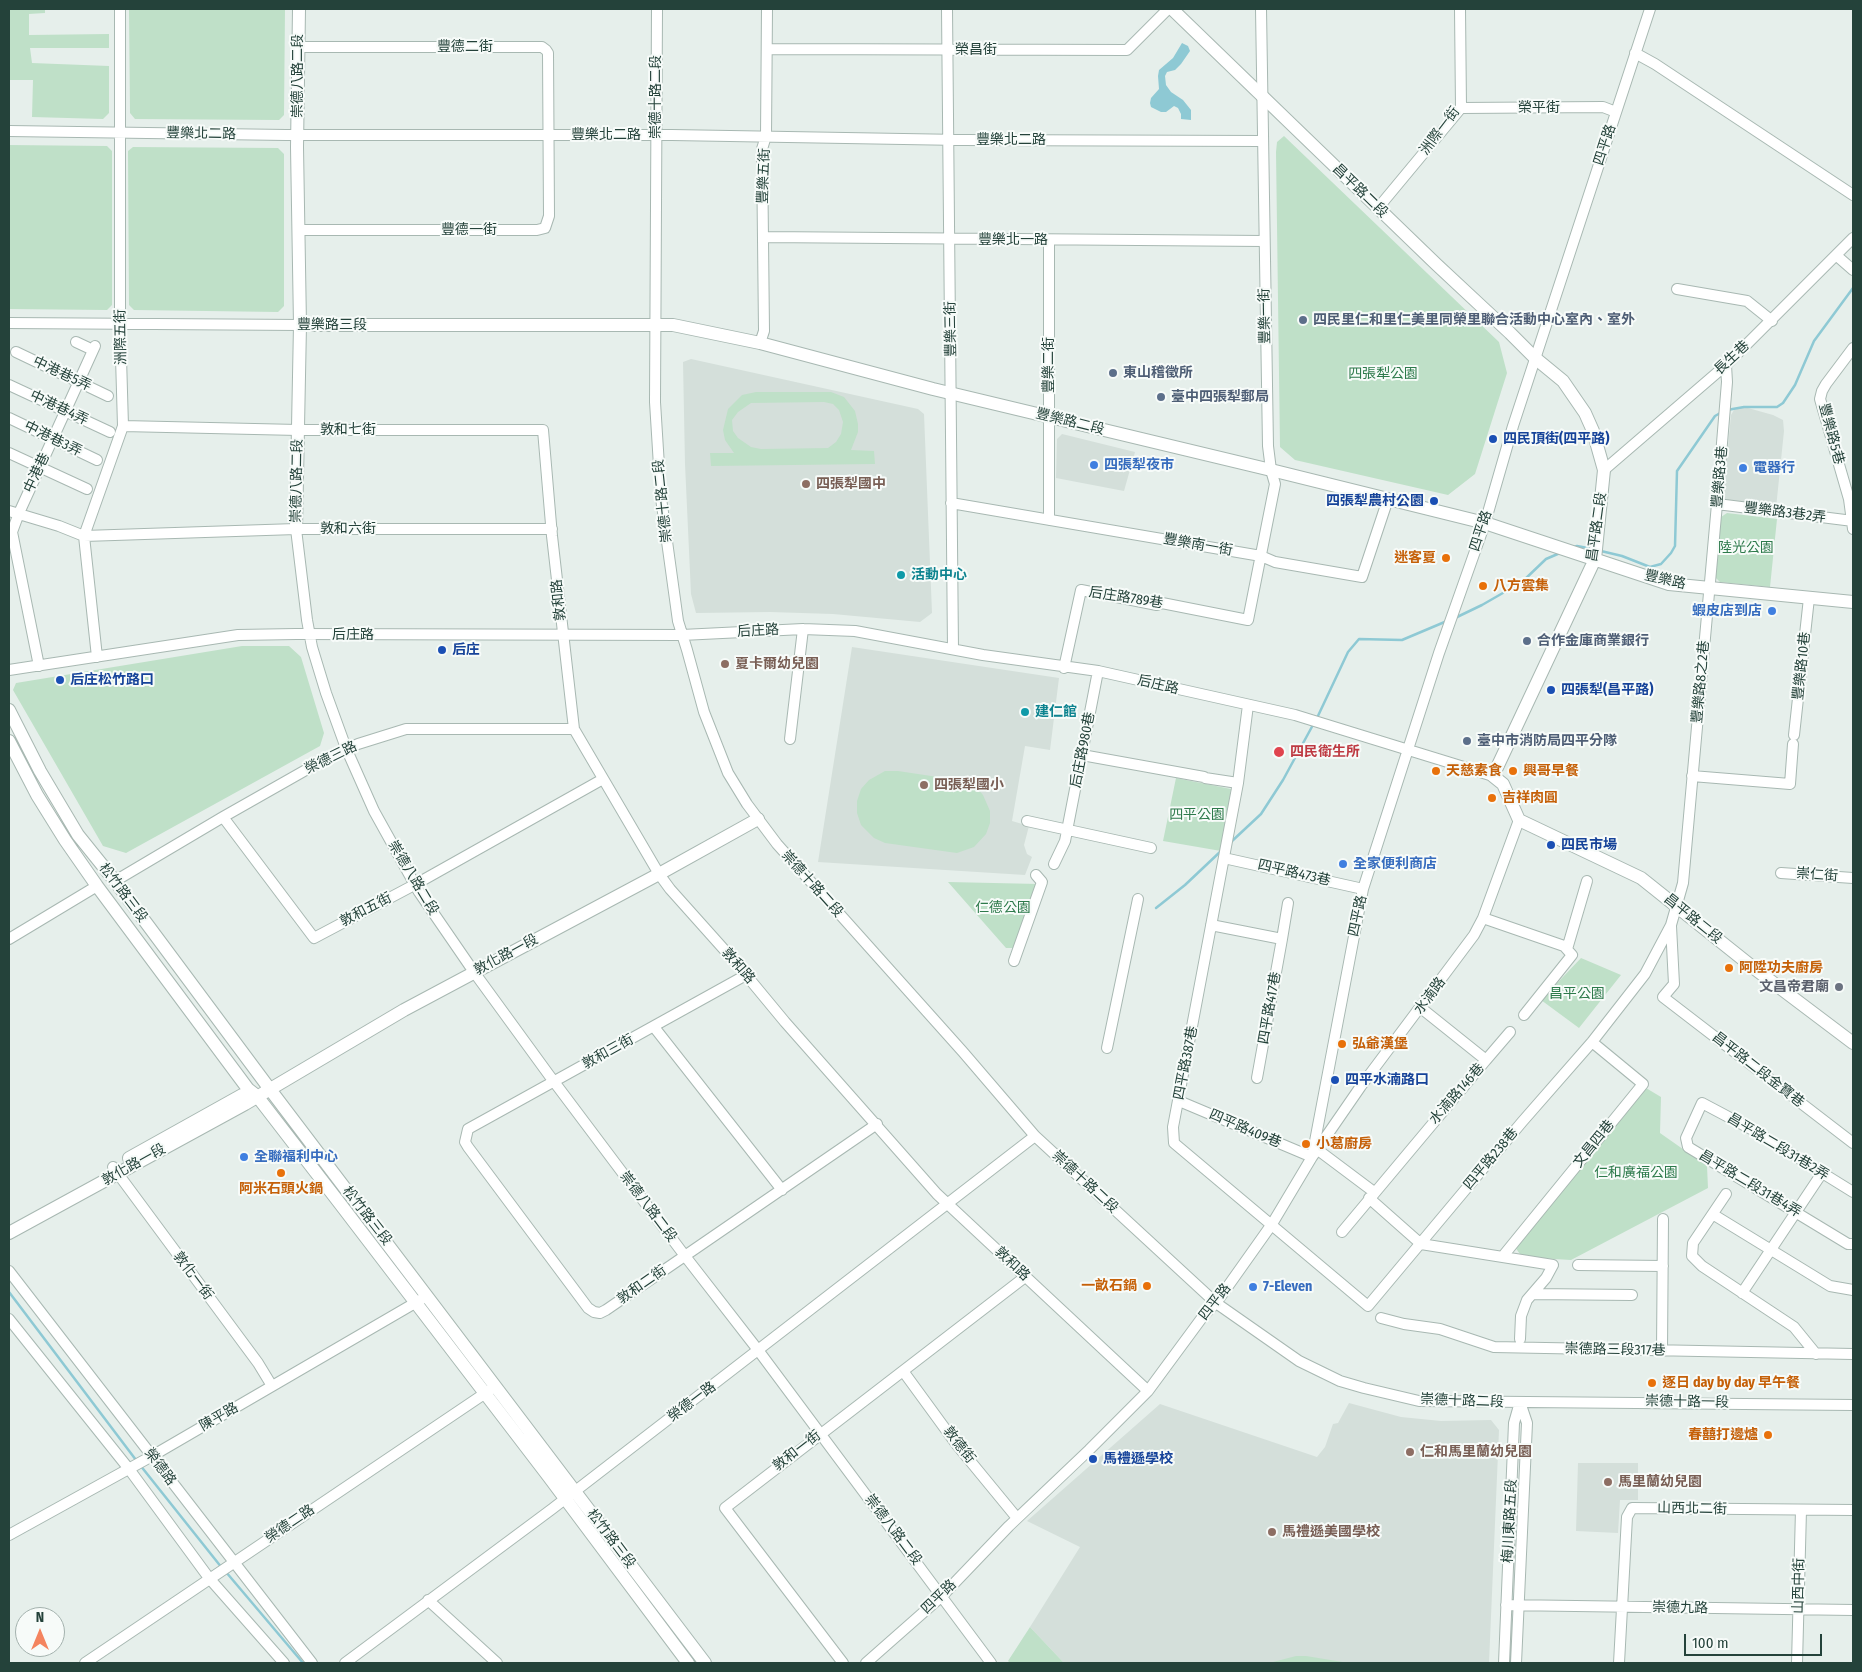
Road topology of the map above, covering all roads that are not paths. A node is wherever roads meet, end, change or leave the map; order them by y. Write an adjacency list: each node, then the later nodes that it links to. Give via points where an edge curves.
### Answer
1 (120, 9): 18 (street, 洲際五街)
2 (299, 9): 10 (street, 崇德八路二段)
3 (657, 9): 21 (street, 崇德十路二段)
4 (767, 9): 11 (street, 豐樂五街)
5 (947, 9): 12 (street, 豐樂三街)
6 (1170, 9): 12 (street, 榮昌街, via 1127,50); 14 (street, 昌平路二段)
7 (1261, 9): 14 (street, 豐樂一街)
8 (1460, 9): 15 (street, 洲際一街)
9 (1650, 9): 13 (street, 四平路)
10 (298, 47): 19 (street, 崇德八路二段); 20 (street, 豐德二街, via 542,47 548,53)
11 (767, 49): 12 (street, 榮昌街); 22 (street, 豐樂五街)
12 (947, 50): 23 (street, 豐樂三街)
13 (1635, 53): 16 (street, 四平路); 25 (street)
14 (1261, 95): 24 (street, 豐樂一街); 26 (street, 昌平路二段)
15 (1461, 108): 16 (street, 榮平街, via 1604,108); 26 (street, 洲際一街)
16 (1616, 112): 45 (street, 四平路)
17 (9, 131): 18 (street, 豐樂北二路)
18 (120, 132): 19 (street, 豐樂北二路); 38 (street, 洲際五街)
19 (298, 135): 20 (street, 豐樂北二路); 27 (street, 崇德八路二段)
20 (548, 135): 21 (street, 豐樂北二路); 27 (street, 豐德一街, via 548,224 545,228)
21 (656, 135): 22 (street, 豐樂北二路); 40 (street, 崇德十路二段)
22 (766, 136): 23 (street, 豐樂北二路); 28 (street, 豐樂五街, via 762,149)
23 (949, 140): 24 (street, 豐樂北二路); 30 (street, 豐樂三街)
24 (1262, 141): 32 (street, 豐樂一街)
25 (1853, 195)
26 (1378, 208): 45 (street, 昌平路二段)
27 (298, 230): 39 (street, 崇德八路二段)
28 (763, 237): 30 (street, 豐樂北一路); 42 (street, 豐樂五街, via 764,331)
29 (1853, 238): 33 (street, 長生巷)
30 (949, 239): 31 (street, 豐樂北一路); 49 (street, 豐樂三街)
31 (1049, 240): 32 (street, 豐樂北一路); 52 (street, 豐樂二街)
32 (1264, 241): 62 (street, 豐樂一街)
33 (1837, 256): 34 (street); 36 (street, 長生巷)
34 (1853, 270)
35 (1677, 289): 36 (street, via 1747,301)
36 (1772, 321): 46 (street, 長生巷)
37 (9, 323): 38 (street, 豐樂路三段)
38 (120, 323): 39 (street, 豐樂路三段); 54 (street, 洲際五街)
39 (300, 325): 40 (street, 豐樂路三段); 55 (street, 崇德八路二段)
40 (656, 325): 42 (street, 豐樂路二段, via 672,325); 84 (street, 崇德十路二段, via 661,498)
41 (76, 342): 47 (street, 中港巷, via 94,348)
42 (760, 343): 49 (street, 豐樂路二段)
43 (1853, 348): 70 (street, 豐樂路5巷, via 1826,384 1820,399)
44 (16, 352): 47 (street, 中港巷5弄)
45 (1535, 358): 63 (street, 昌平路二段, via 1562,382 1585,413 1594,431); 71 (street, 四平路)
46 (1726, 365): 63 (street, 長生巷); 67 (street, 豐樂路3巷)
47 (79, 382): 50 (street, 中港巷5弄); 51 (street, 中港巷)
48 (9, 385): 51 (street, 中港巷4弄)
49 (952, 393): 52 (street, 豐樂路二段); 66 (street, 豐樂三街)
50 (108, 396)
51 (65, 411): 57 (street, 中港巷4弄); 58 (street, 中港巷)
52 (1048, 417): 62 (street, 豐樂路二段); 69 (street, 豐樂二街)
53 (9, 418): 58 (street, 中港巷3弄)
54 (123, 426): 55 (street, 敦和七街); 75 (street, 洲際五街)
55 (298, 430): 56 (street, 敦和七街); 72 (street, 崇德八路二段)
56 (543, 430): 73 (street, 敦和路)
57 (110, 432)
58 (52, 439): 60 (street, 中港巷3弄); 61 (street, 中港巷)
59 (9, 453): 61 (street)
60 (97, 460)
61 (40, 467): 64 (street); 68 (street, 中港巷)
62 (1271, 470): 65 (street, 豐樂路二段); 76 (street, 豐樂一街, via 1275,484)
63 (1604, 470): 77 (street, 昌平路二段)
64 (87, 489)
65 (1388, 499): 71 (street, 豐樂路二段); 76 (street, 豐樂南一街, via 1362,577 1275,562)
66 (951, 503): 69 (street, 豐樂南一街); 86 (street, 豐樂三街)
67 (1718, 504): 70 (street, 豐樂路3巷2弄); 78 (street, 豐樂路3巷)
68 (14, 512): 75 (street); 88 (street, 中港巷, via 12,532)
69 (1049, 520): 76 (street, 豐樂南一街)
70 (1853, 521): 74 (street, 豐樂路5巷)
71 (1485, 523): 77 (street, 豐樂路); 98 (street, 四平路)
72 (296, 528): 73 (street, 敦和六街); 75 (street, 敦和六街); 83 (street, 崇德八路二段)
73 (552, 529): 85 (street, 敦和路)
74 (1853, 529)
75 (84, 536): 87 (street, 洲際五街)
76 (1261, 556): 81 (street, 豐樂一街)
77 (1595, 559): 78 (street, 豐樂路, via 1666,583); 100 (street, 昌平路二段)
78 (1710, 588): 79 (street, 豐樂路); 101 (street, 豐樂路8之2巷)
79 (1809, 598): 80 (street, 豐樂路); 101 (street, 豐樂路10巷, via 1790,784)
80 (1853, 602)
81 (1248, 620): 89 (street, 后庄路789巷, via 1081,590)
82 (803, 629): 84 (street, 后庄路); 86 (street, 后庄路, via 855,631); 95 (street)
83 (310, 634): 85 (street, 后庄路); 87 (street, 后庄路, via 238,635); 97 (street, 崇德八路二段, via 326,693)
84 (682, 635): 85 (street, 后庄路); 105 (street, 崇德十路二段, via 704,712 728,773)
85 (563, 636): 94 (street, 敦和路)
86 (953, 649): 89 (street, 后庄路)
87 (97, 657): 88 (street, 后庄路)
88 (38, 666): 90 (street, 后庄路)
89 (1064, 668): 91 (street, 后庄路)
90 (9, 670)
91 (1098, 671): 92 (street, 后庄路); 99 (street, 后庄路980巷)
92 (1248, 706): 98 (street, 后庄路, via 1296,715); 103 (street, 四平路387巷)
93 (9, 710): 116 (street, 松竹路三段, via 63,812)
94 (574, 729): 97 (street, 榮德三路, via 406,729); 102 (street, 敦和路)
95 (790, 739)
96 (9, 741): 119 (street, 松竹路三段, via 37,795)
97 (346, 748): 104 (street, 榮德三路); 118 (street, 崇德八路二段, via 374,811)
98 (1407, 750): 100 (street, 后庄路); 120 (street, 四平路)
99 (1082, 755): 103 (street); 108 (street, 后庄路980巷)
100 (1493, 776): 106 (street, via 1503,784)
101 (1692, 776): 123 (street, 豐樂路8之2巷, via 1683,884)
102 (603, 779): 113 (street, 敦和路); 118 (street, 敦和五街)
103 (1238, 784): 110 (street, 四平路387巷)
104 (223, 817): 116 (street, 榮德三路); 118 (street, 敦和五街, via 314,938)
105 (758, 819): 113 (street, 敦化路一段); 149 (street, 崇德十路二段)
106 (1519, 820): 123 (street, 昌平路二段, via 1641,878); 124 (street, 水湳路)
107 (1027, 821): 108 (street)
108 (1067, 829): 109 (street); 111 (street, 后庄路980巷)
109 (1150, 848)
110 (1224, 858): 120 (street, 四平路473巷); 126 (street, 四平路387巷)
111 (1054, 864)
112 (1780, 873): 115 (street, 崇仁街)
113 (659, 874): 131 (street, 敦化路一段); 132 (street, 敦和路)
114 (1036, 875): 130 (street, via 1042,882)
115 (1853, 878)
116 (115, 881): 143 (street, 松竹路三段)
117 (1587, 881): 129 (street)
118 (416, 884): 131 (street, 崇德八路二段)
119 (97, 886): 127 (street); 144 (street, 松竹路三段, via 248,1089)
120 (1363, 889): 151 (street, 四平路)
121 (1138, 899): 139 (street)
122 (1288, 903): 128 (street, 四平路417巷)
123 (1677, 905): 125 (street, 四平路238巷); 138 (street, 昌平路二段)
124 (1483, 918): 129 (street); 133 (street, 水湳路)
125 (1671, 925): 137 (street, 四平路238巷, via 1645,974); 150 (street, 昌平路二段金寶巷, via 1674,984 1664,997)
126 (1211, 926): 128 (street); 145 (street, 四平路387巷)
127 (9, 939)
128 (1282, 939): 141 (street, 四平路417巷)
129 (1567, 949): 134 (street, via 1572,955)
130 (1014, 961)
131 (474, 972): 142 (street, 崇德八路二段); 143 (street, 敦化路一段)
132 (746, 975): 135 (street, 敦和三街); 147 (street, 敦和路)
133 (1421, 1008): 140 (street, 水湳路146巷); 151 (street, 水湳路)
134 (1524, 1015)
135 (654, 1027): 142 (street, 敦和三街); 154 (street)
136 (1510, 1032): 140 (street)
137 (1592, 1042): 166 (street, 四平路238巷); 170 (street, 文昌四巷, via 1643,1084)
138 (1853, 1043)
139 (1107, 1048)
140 (1486, 1060): 157 (street, 水湳路146巷)
141 (1257, 1078)
142 (555, 1082): 148 (street, 敦和三街); 169 (street, 崇德八路二段)
143 (269, 1088): 144 (street, 敦化路一段); 179 (street, 松竹路三段)
144 (257, 1096): 152 (street, 敦化路一段, via 238,1097); 180 (street, 松竹路三段)
145 (1178, 1101): 151 (street, 四平路409巷); 162 (street, 四平路387巷, via 1173,1127 1174,1143)
146 (1702, 1103): 153 (street, 昌平路二段31巷2弄); 159 (street, 昌平路二段31巷4弄, via 1686,1138 1688,1147)
147 (877, 1124): 154 (street, 敦和二街); 158 (street, 敦和路)
148 (468, 1128): 169 (street, 敦和二街, via 465,1142 468,1148 594,1312 606,1310)
149 (1035, 1136): 158 (street, 榮德一路); 181 (street, 崇德十路二段)
150 (1853, 1143)
151 (1315, 1153): 157 (street, 四平路409巷); 162 (street, 四平路)
152 (115, 1171): 163 (street, 敦化路一段); 165 (street, 敦化路一段); 190 (street, 敦化一街)
153 (1822, 1172): 155 (street, 昌平路二段31巷2弄); 159 (street)
154 (782, 1190): 169 (street, 敦和二街)
155 (1853, 1192)
156 (1726, 1194): 160 (street)
157 (1371, 1195): 164 (street, 水湳路146巷); 166 (street, 四平路409巷)
158 (947, 1204): 174 (street, 敦和路); 185 (street, 榮德一路)
159 (1795, 1212): 167 (street, 昌平路二段31巷4弄); 168 (street)
160 (1714, 1215): 168 (street); 176 (street, via 1693,1243 1692,1256)
161 (1664, 1219): 172 (street)
162 (1272, 1224): 166 (street, 四平路238巷, via 1368,1306); 181 (street, 四平路)
163 (9, 1225)
164 (1342, 1232)
165 (9, 1233)
166 (1421, 1244): 170 (street)
167 (1853, 1244)
168 (1770, 1250): 175 (street, via 1830,1286); 176 (street)
169 (684, 1256): 185 (street, 崇德八路二段)
170 (1503, 1256): 177 (street, via 1553,1265)
171 (1578, 1265): 172 (street)
172 (1663, 1266): 186 (street)
173 (9, 1271): 197 (street, 榮德路)
174 (1025, 1277): 189 (street, 敦和一街); 192 (street, 敦和路)
175 (1853, 1290)
176 (1742, 1292): 187 (street, via 1794,1327)
177 (1533, 1294): 178 (street); 184 (street, via 1521,1316)
178 (1632, 1295)
179 (428, 1296): 180 (street, 陳平路); 191 (street, 松竹路三段)
180 (416, 1304): 190 (street, 陳平路); 193 (street, 松竹路三段)
181 (1216, 1304): 192 (street, 四平路, via 1204,1315); 194 (street, 崇德十路二段, via 1299,1361 1340,1381 1420,1401)
182 (1381, 1318): 186 (street, 崇德路三段317巷, via 1440,1329 1494,1347)
183 (9, 1319): 198 (street, 榮德路)
184 (1520, 1339)
185 (758, 1350): 196 (street, 崇德八路二段); 199 (street, 榮德一路)
186 (1662, 1351): 187 (street, 崇德路三段317巷)
187 (1816, 1354): 188 (street, 崇德路三段317巷)
188 (1853, 1354)
189 (904, 1370): 196 (street, 敦和一街); 202 (street, 敦德街, via 957,1445)
190 (272, 1386): 197 (street, 陳平路)
191 (496, 1386): 193 (street, 榮德二路); 199 (street, 松竹路三段)
192 (1148, 1391): 202 (street, 四平路)
193 (484, 1393): 199 (street, 松竹路三段); 204 (street, 榮德二路)
194 (1520, 1402): 195 (street, 崇德十路一段); 208 (street, 梅川東路五段, via 1514,1423); 209 (street, 梅川東路五段, via 1527,1423)
195 (1853, 1405)
196 (820, 1434): 206 (street, 崇德八路二段); 220 (street, 敦和一街, via 725,1508)
197 (152, 1456): 198 (street, 陳平路); 204 (street, 榮德路)
198 (129, 1469): 203 (street, 陳平路); 205 (street, 榮德路)
199 (570, 1495): 207 (street, 榮德一路); 218 (street, 松竹路三段); 219 (street, 松竹路三段)
200 (1801, 1510): 201 (street, 山西北二街); 210 (street, 山西北二街, via 1632,1508 1627,1517); 211 (street, 山西中街)
201 (1853, 1510)
202 (1017, 1518): 206 (street, 四平路)
203 (9, 1535)
204 (233, 1562): 205 (street, 榮德二路); 215 (street, 榮德路)
205 (209, 1578): 213 (street, 榮德二路); 214 (street, 榮德路)
206 (942, 1596): 221 (street, 四平路); 222 (street, 崇德八路二段)
207 (428, 1600): 216 (street, 榮德一路); 217 (street)
208 (1506, 1605): 209 (street, 崇德九路); 223 (street, 梅川東路五段)
209 (1519, 1605): 210 (street, 崇德九路); 224 (street, 梅川東路五段)
210 (1622, 1607): 211 (street, 崇德九路); 225 (street)
211 (1799, 1610): 212 (street, 崇德九路); 226 (street, 山西中街)
212 (1853, 1610)
213 (85, 1663)
214 (284, 1663)
215 (312, 1663)
216 (345, 1663)
217 (497, 1663)
218 (688, 1663)
219 (705, 1663)
220 (843, 1663)
221 (866, 1663)
222 (992, 1663)
223 (1504, 1663)
224 (1516, 1663)
225 (1620, 1663)
226 (1797, 1663)

